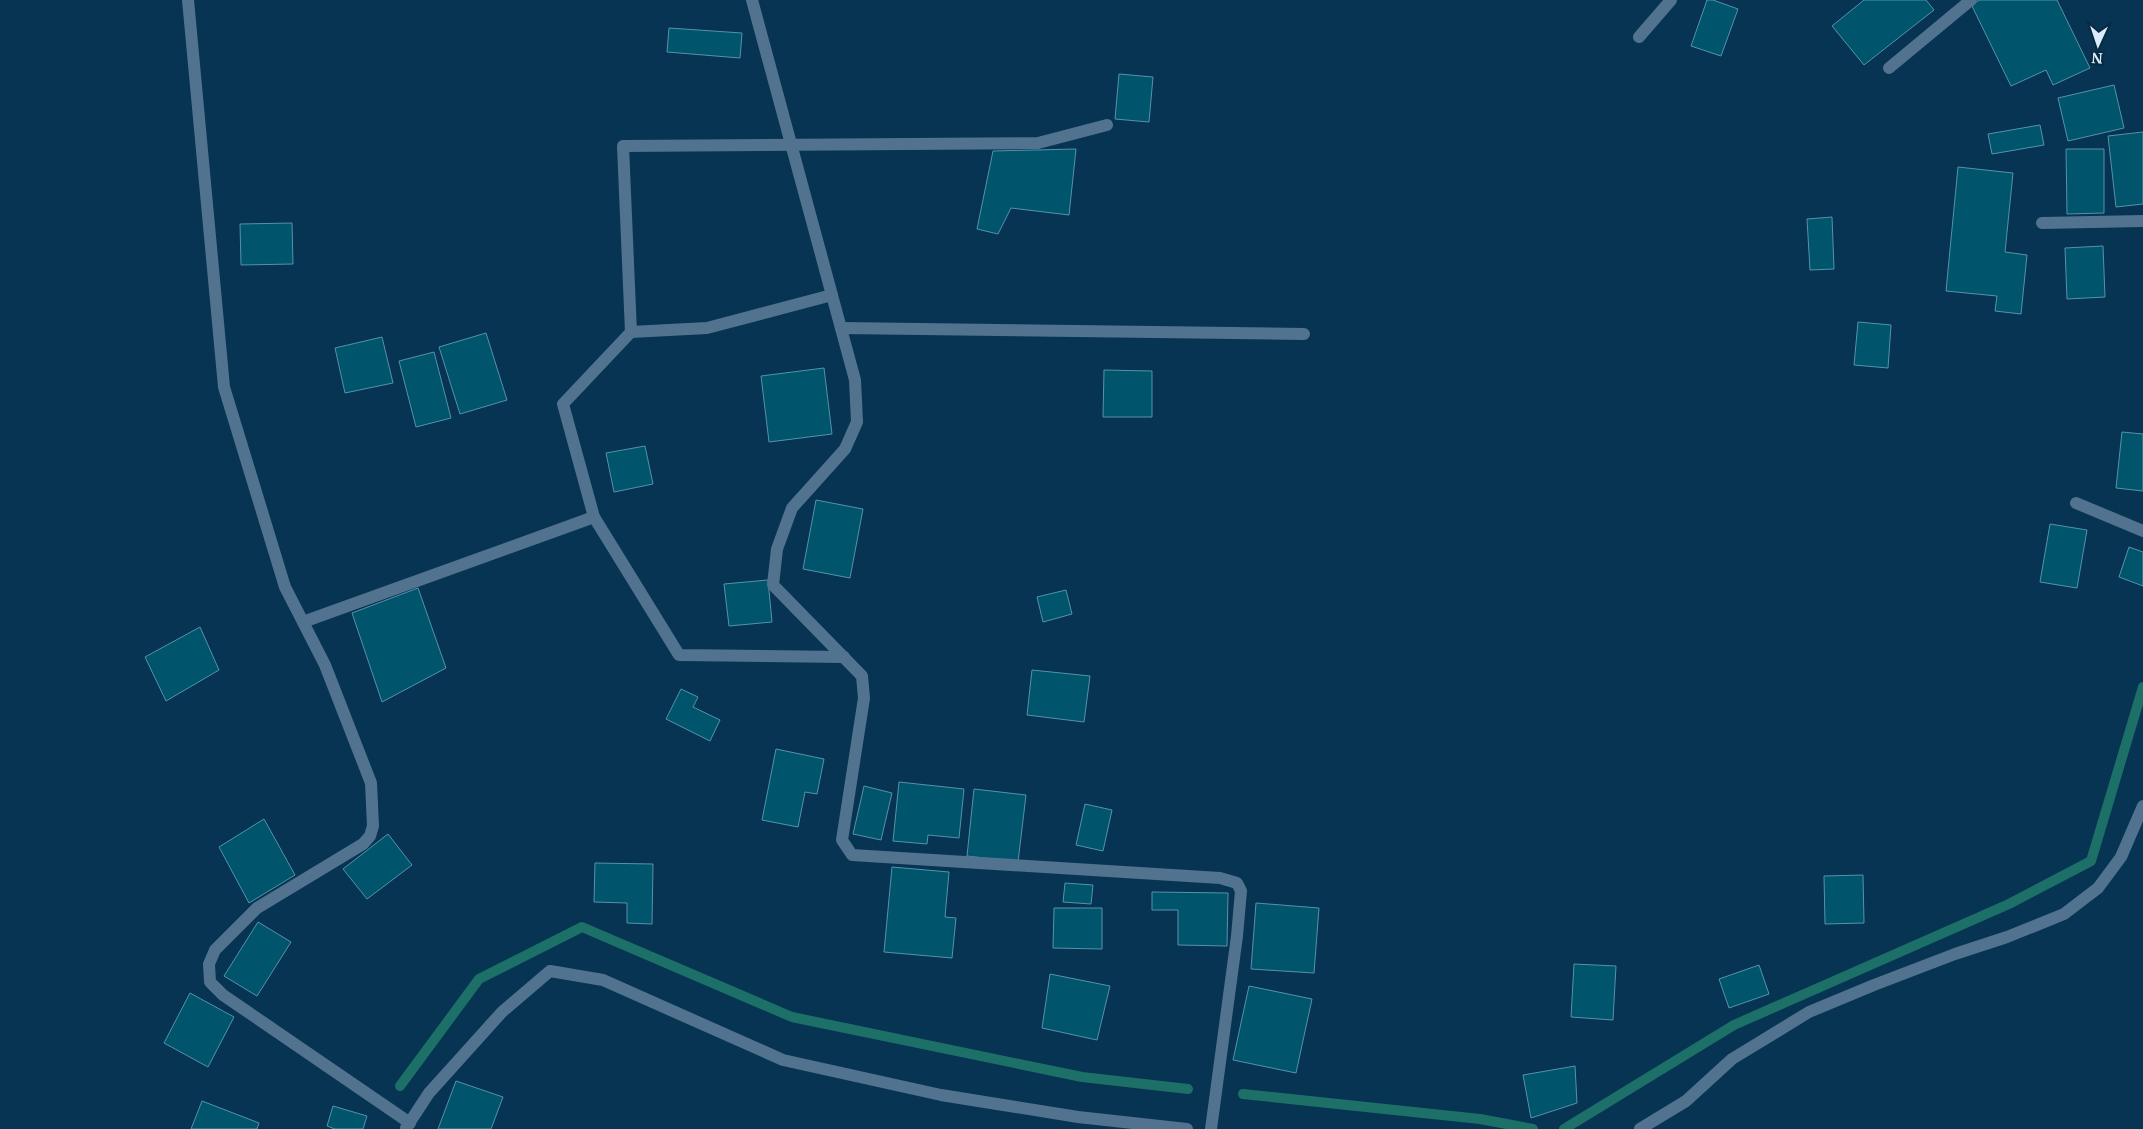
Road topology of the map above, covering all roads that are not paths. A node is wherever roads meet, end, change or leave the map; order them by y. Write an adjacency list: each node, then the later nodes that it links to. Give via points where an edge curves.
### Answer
1 (188, 0): 18 (street, via 224,387 285,587)
2 (752, 0): 8 (street)
3 (1670, 0): 5 (street)
4 (1971, 0): 6 (street)
5 (1639, 37)
6 (1889, 68)
7 (1107, 125): 8 (street, via 1038,142)
8 (792, 146): 11 (street); 13 (street, via 623,146)
9 (2143, 221): 10 (street)
10 (2042, 223)
11 (832, 295): 12 (street); 13 (street, via 707,328)
12 (841, 328): 14 (street); 19 (street, via 855,380 857,422 845,449 792,508 777,548 773,585)
13 (631, 332): 16 (street, via 563,404)
14 (1304, 334)
15 (2076, 503): 17 (street)
16 (594, 517): 18 (street); 19 (street, via 679,655)
17 (2143, 531)
18 (303, 622): 21 (street, via 325,664 371,784 373,826 363,844 257,908 215,950 209,964 210,982 223,995)
19 (844, 658): 23 (street, via 862,676 864,698 842,840 852,854 1210,877 1237,883 1241,891 1237,936)
20 (2143, 806): 24 (street, via 2121,857 2098,888 2064,914 1809,1012 1732,1059 1686,1101)
21 (408, 1126): 22 (street, via 429,1093 502,1012 550,971 603,980 783,1060 941,1095)
22 (1187, 1129)
23 (1211, 1129)
24 (1640, 1129)

